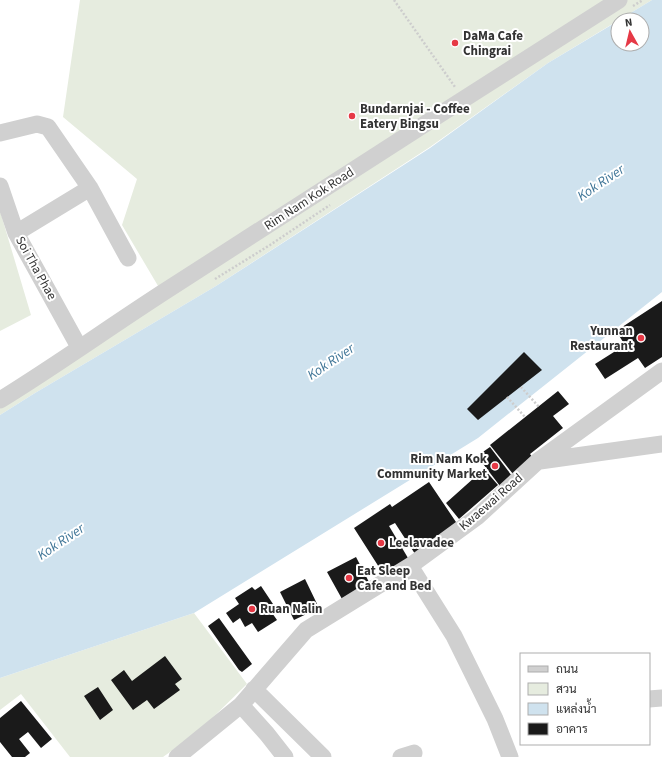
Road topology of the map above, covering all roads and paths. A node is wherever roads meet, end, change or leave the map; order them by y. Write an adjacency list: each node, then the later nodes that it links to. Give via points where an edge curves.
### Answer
1 (394, 0): 3 (path)
2 (619, 0): 3 (street, Rim Nam Kok Road)
3 (464, 99): 9 (street, Rim Nam Kok Road)
4 (0, 133): 6 (street, via 37,124 48,127)
5 (0, 186): 7 (street, Soi Tha Phae)
6 (90, 188): 7 (street); 8 (street)
7 (16, 233): 9 (street, Soi Tha Phae)
8 (128, 258)
9 (79, 347): 13 (street, Rim Nam Kok Road, via 59,363)
10 (662, 371): 17 (street, Kwaewai Road)
11 (521, 386): 14 (path)
12 (507, 397): 15 (path)
13 (0, 400)
14 (539, 407)
15 (525, 418)
16 (662, 444): 17 (street)
17 (538, 461): 18 (street, Kwaewai Road, via 477,517)
18 (410, 566): 19 (street, Kwaewai Road, via 306,630); 26 (street, via 454,636 496,719)
19 (254, 689): 22 (street, Kwaewai Road); 25 (street)
20 (662, 698): 21 (street)
21 (650, 699)
22 (241, 705): 23 (street, Kwaewai Road); 24 (street)
23 (177, 757)
24 (285, 757)
25 (323, 757)
26 (510, 757)

